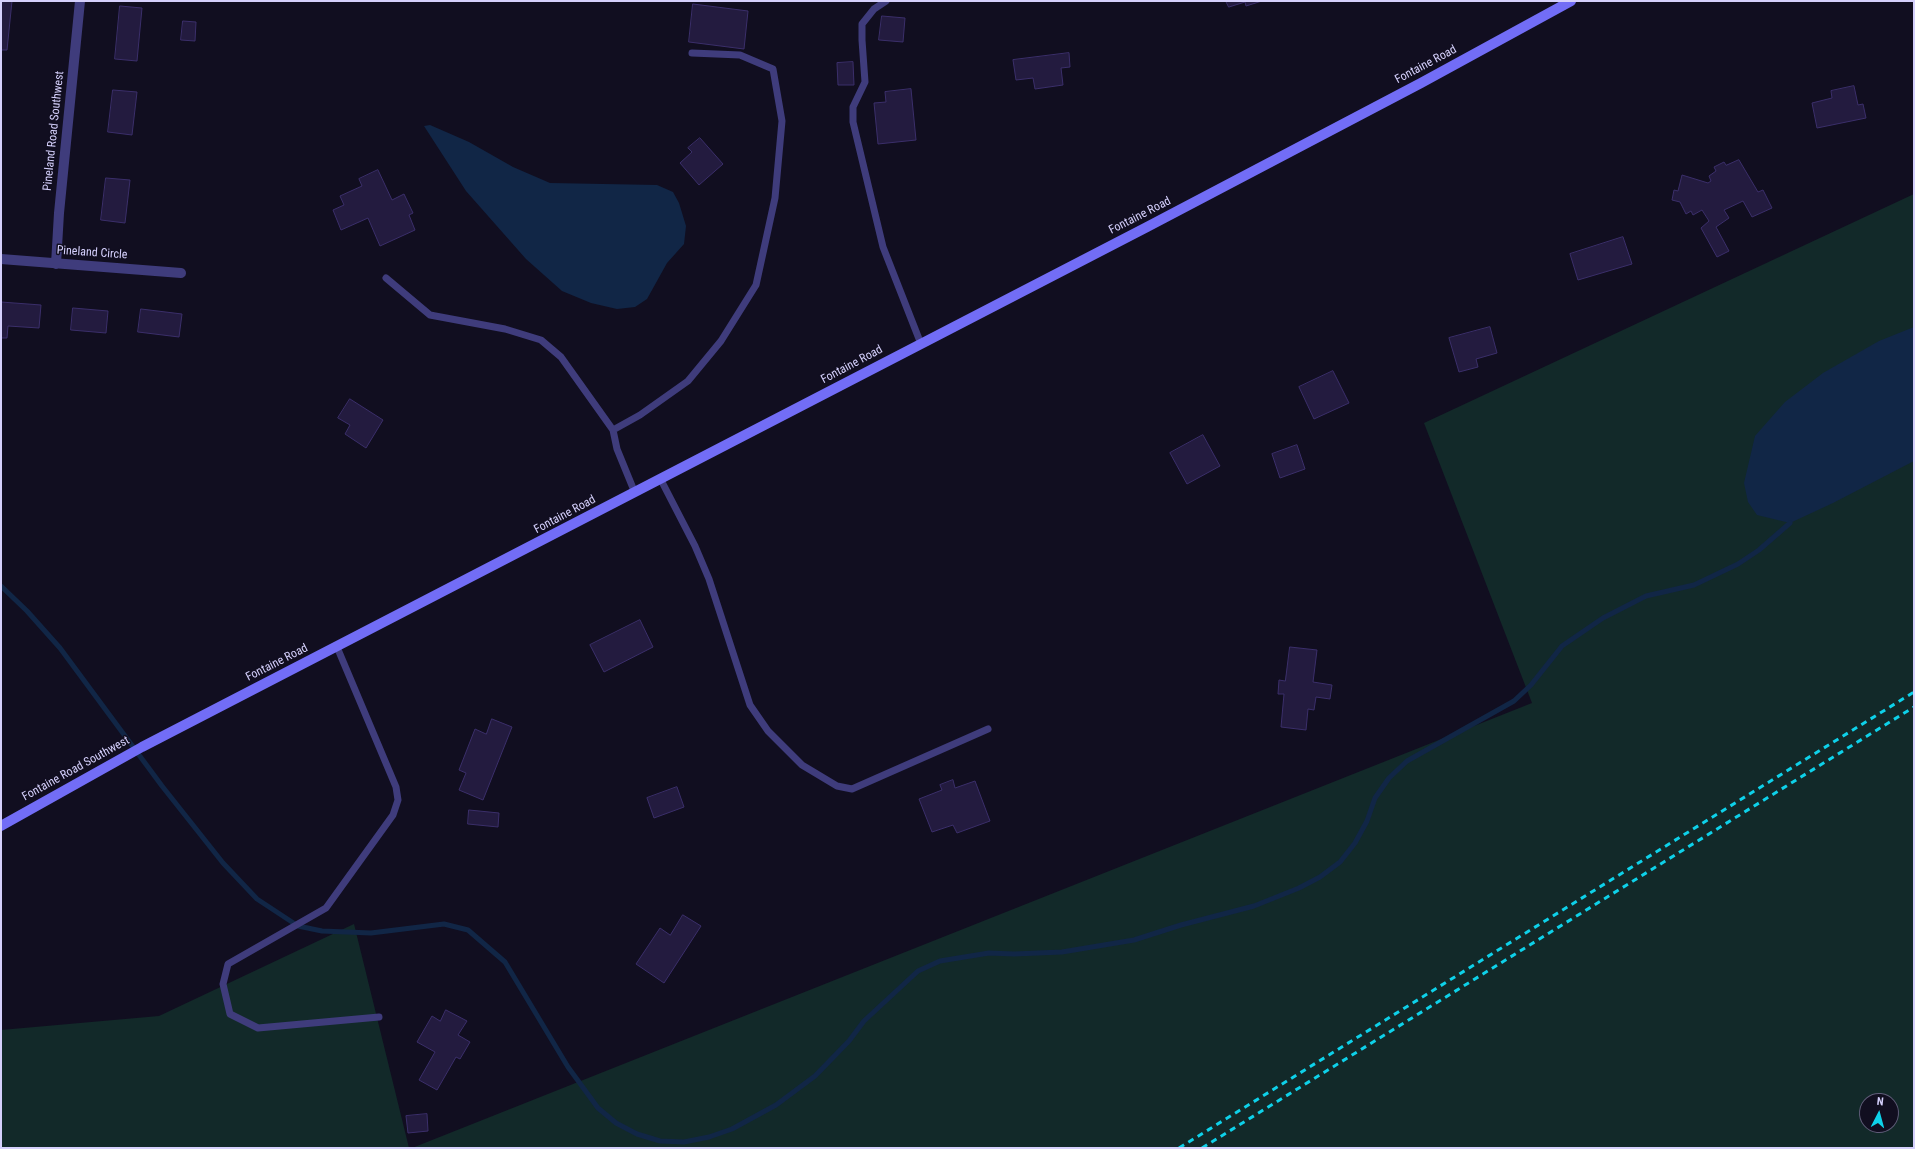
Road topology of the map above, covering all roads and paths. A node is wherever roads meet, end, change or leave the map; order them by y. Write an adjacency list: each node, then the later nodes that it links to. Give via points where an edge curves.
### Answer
1 (80, 1): 6 (street, Pineland Road Southwest)
2 (886, 1): 9 (lane, via 874,9 862,24 866,82 852,107 853,122 883,247)
3 (1571, 1): 9 (main road, Fontaine Road, via 1420,83)
4 (692, 53): 10 (lane, via 740,55 773,69 782,121 775,198 756,285 721,341 688,381 640,415)
5 (1, 259): 6 (street, Pineland Circle)
6 (56, 264): 7 (street, Pineland Circle)
7 (181, 273)
8 (386, 278): 10 (lane, via 430,315 504,329 541,340 560,357)
9 (921, 344): 11 (main road, Fontaine Road)
10 (613, 430): 12 (lane, via 617,449)
11 (660, 480): 12 (main road, Fontaine Road); 14 (lane, via 695,546 750,705 768,731 802,765 837,786 852,789)
12 (635, 493): 13 (main road, Fontaine Road)
13 (338, 647): 15 (main road, Fontaine Road); 17 (lane, via 396,787 398,800 393,815 326,908 228,964 223,984 230,1014 258,1028)
14 (988, 729)
15 (142, 747): 16 (main road, Fontaine Road Southwest)
16 (1, 826)
17 (379, 1017)

